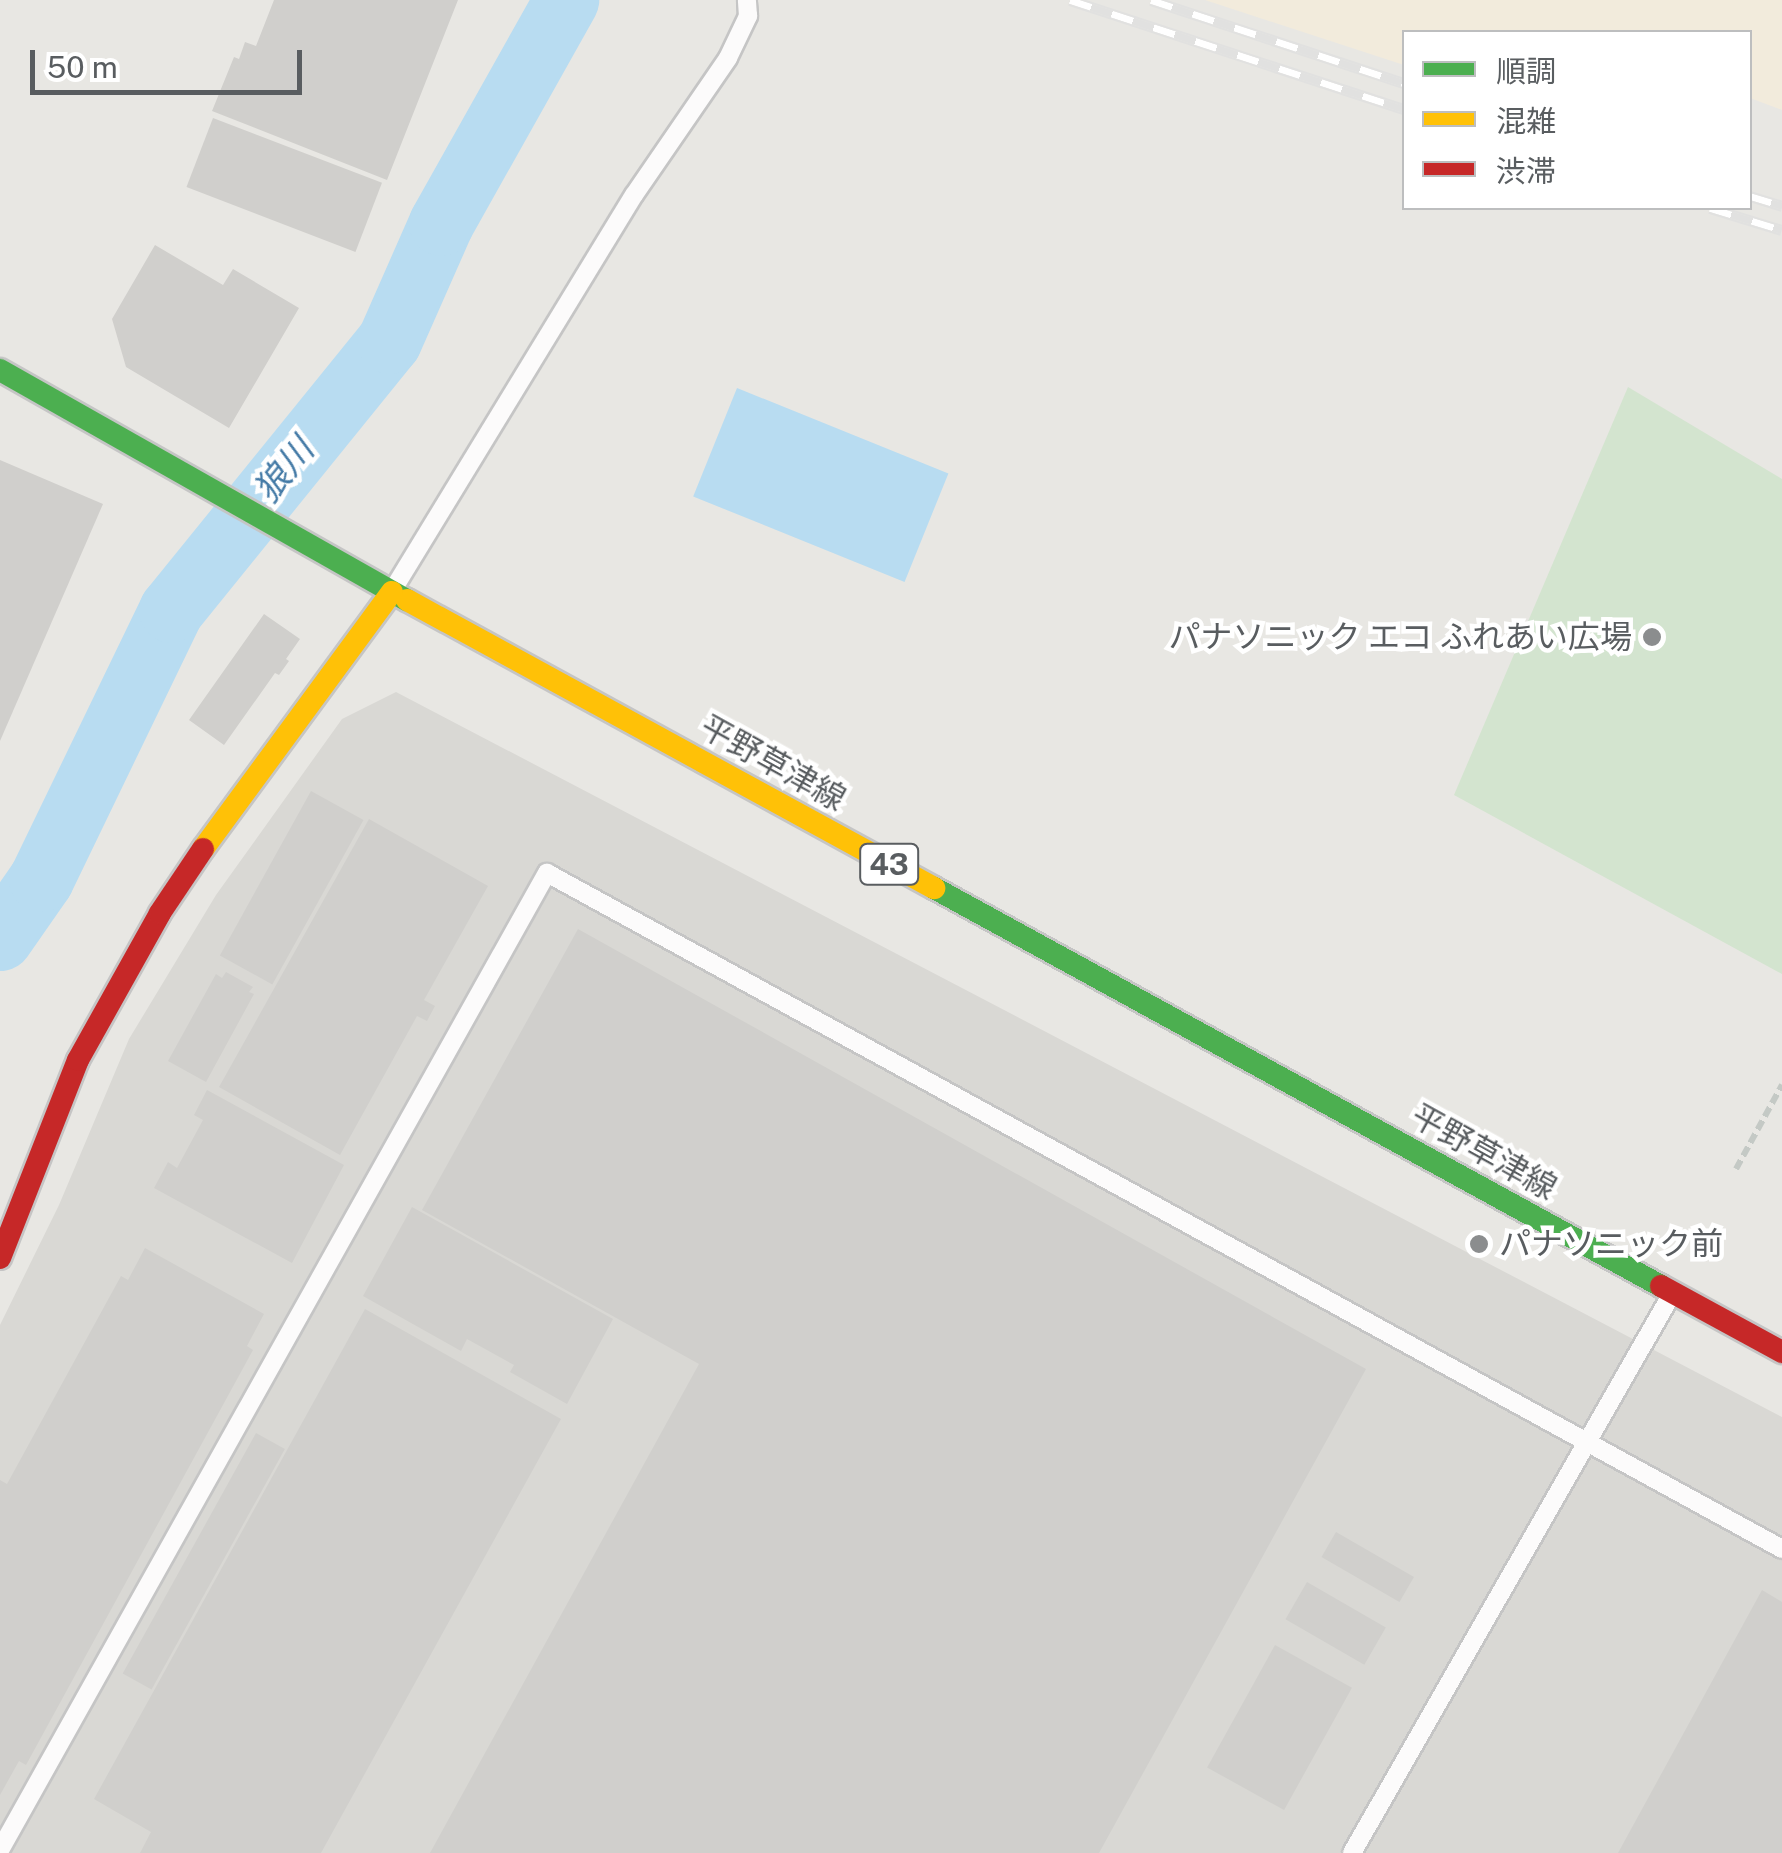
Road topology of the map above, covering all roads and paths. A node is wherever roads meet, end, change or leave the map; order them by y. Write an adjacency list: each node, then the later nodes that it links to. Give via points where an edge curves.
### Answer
1 (747, 0): 3 (lane, via 748,16 728,58 634,195)
2 (0, 370): 3 (main road, 平野草津線 / 43)
3 (392, 592): 6 (main road, via 261,764 160,913 78,1060); 7 (main road, 平野草津線 / 43)
4 (1782, 1085): 5 (path)
5 (1736, 1168)
6 (0, 1258)
7 (1673, 1292): 8 (main road, 平野草津線 / 43); 9 (lane)
8 (1782, 1352)
9 (1586, 1439): 10 (lane); 11 (lane, via 547,873); 12 (lane)
10 (1782, 1549)
11 (0, 1850)
12 (1352, 1853)

